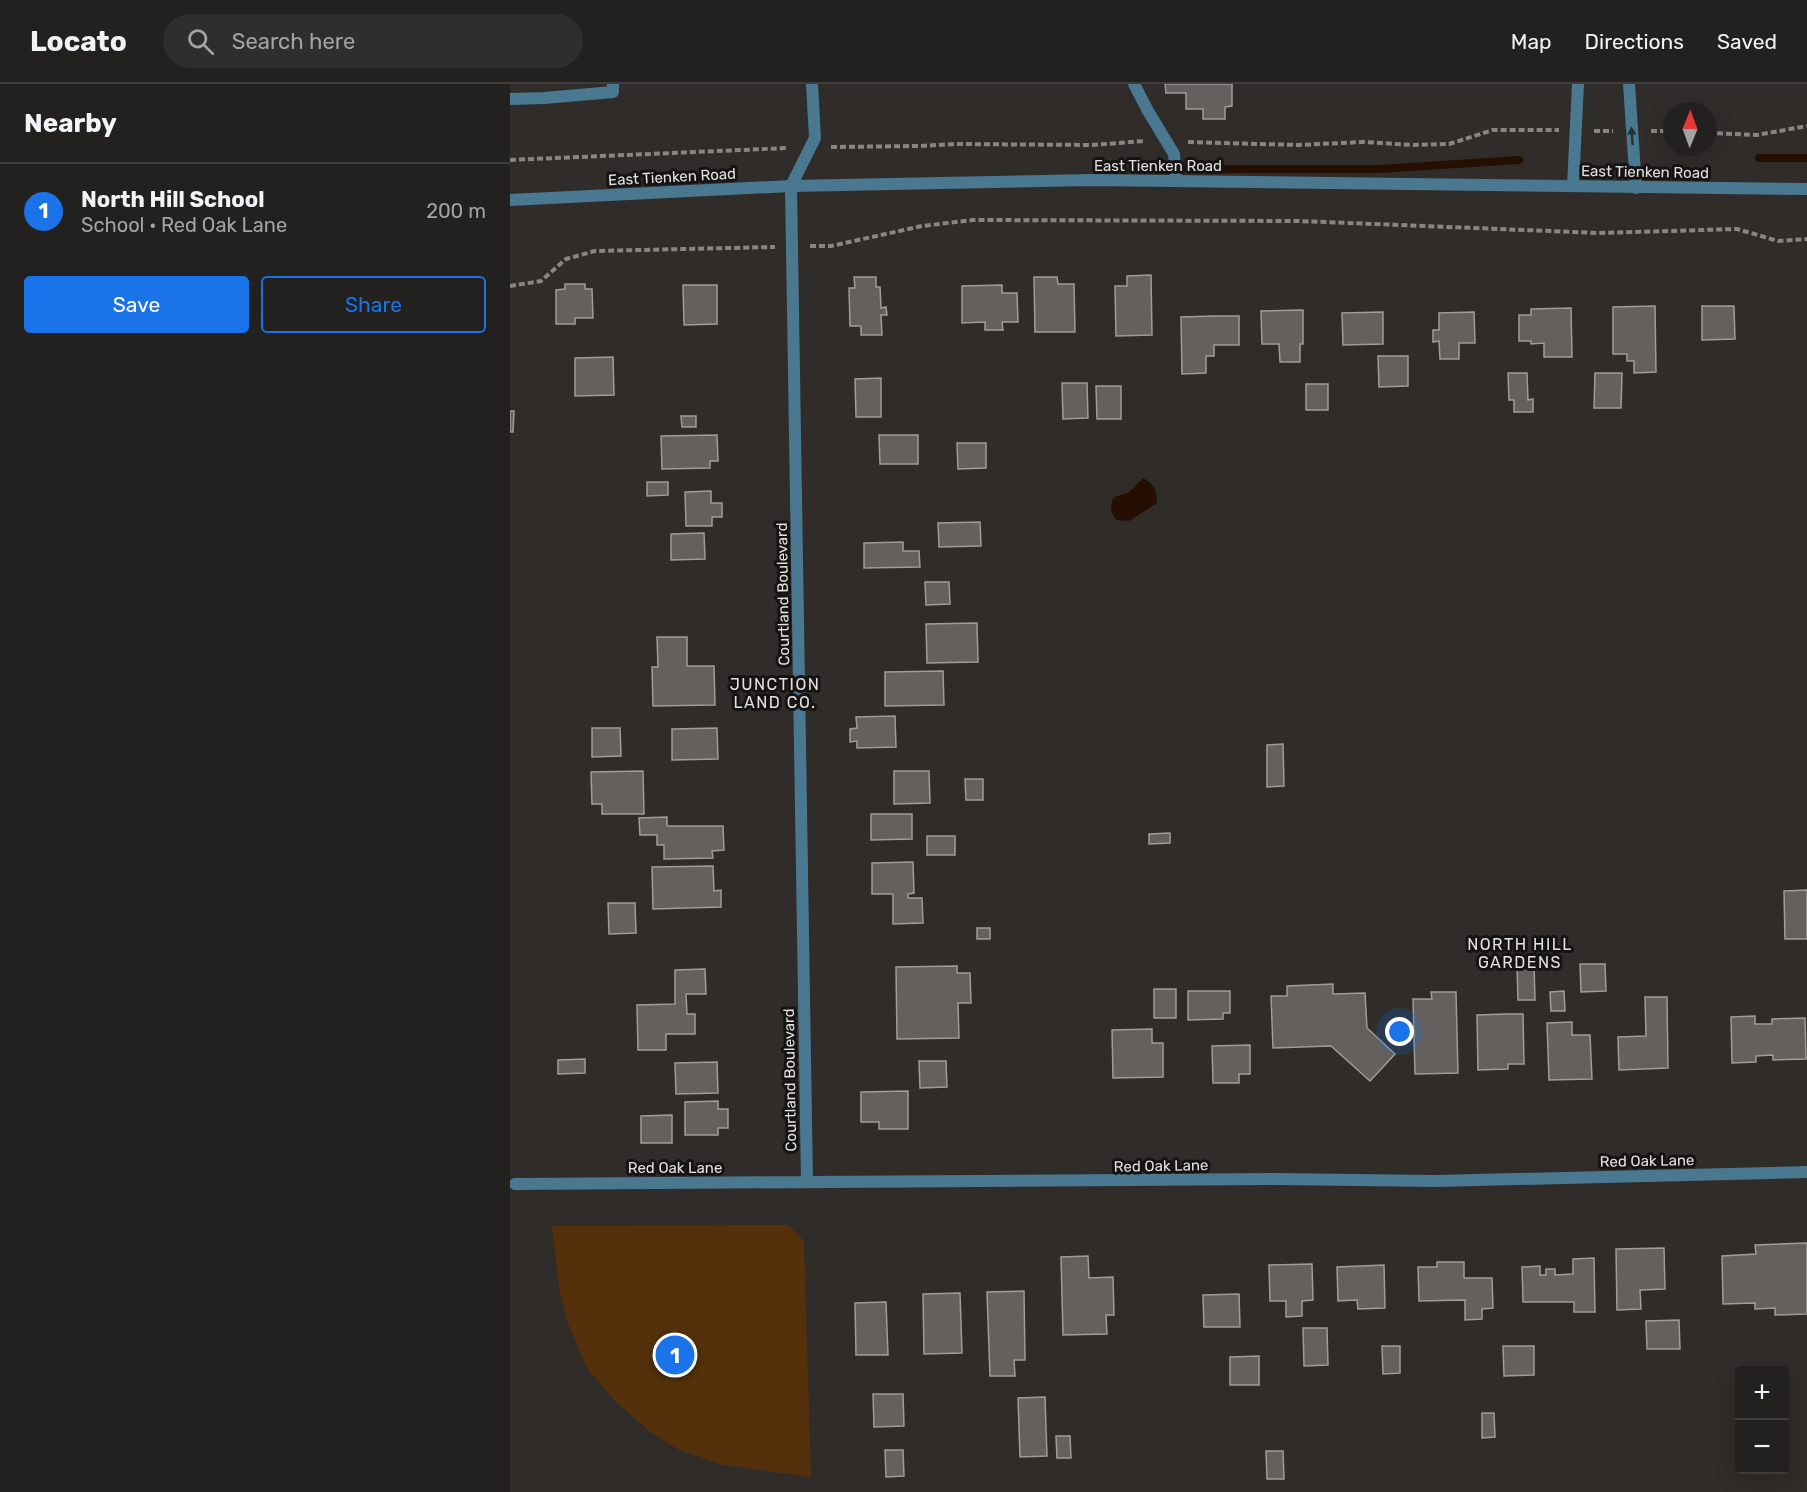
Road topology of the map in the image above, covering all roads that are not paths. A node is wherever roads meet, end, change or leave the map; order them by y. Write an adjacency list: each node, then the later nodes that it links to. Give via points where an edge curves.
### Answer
1 (613, 84): 6 (street, via 613,92)
2 (813, 84): 8 (street, via 814,138)
3 (1134, 84): 7 (street, via 1174,154)
4 (1578, 84): 9 (street)
5 (1629, 84): 10 (street, one-way to 5)
6 (510, 99)
7 (1176, 180): 8 (street, East Tienken Road); 9 (street, East Tienken Road)
8 (791, 186): 12 (street, East Tienken Road); 14 (street, Courtland Boulevard)
9 (1573, 186): 10 (street, East Tienken Road)
10 (1636, 188): 11 (street, East Tienken Road)
11 (1807, 189)
12 (510, 200)
13 (1807, 1172): 14 (street, Red Oak Lane, via 1437,1181)
14 (807, 1182): 15 (street, Red Oak Lane)
15 (515, 1184)

